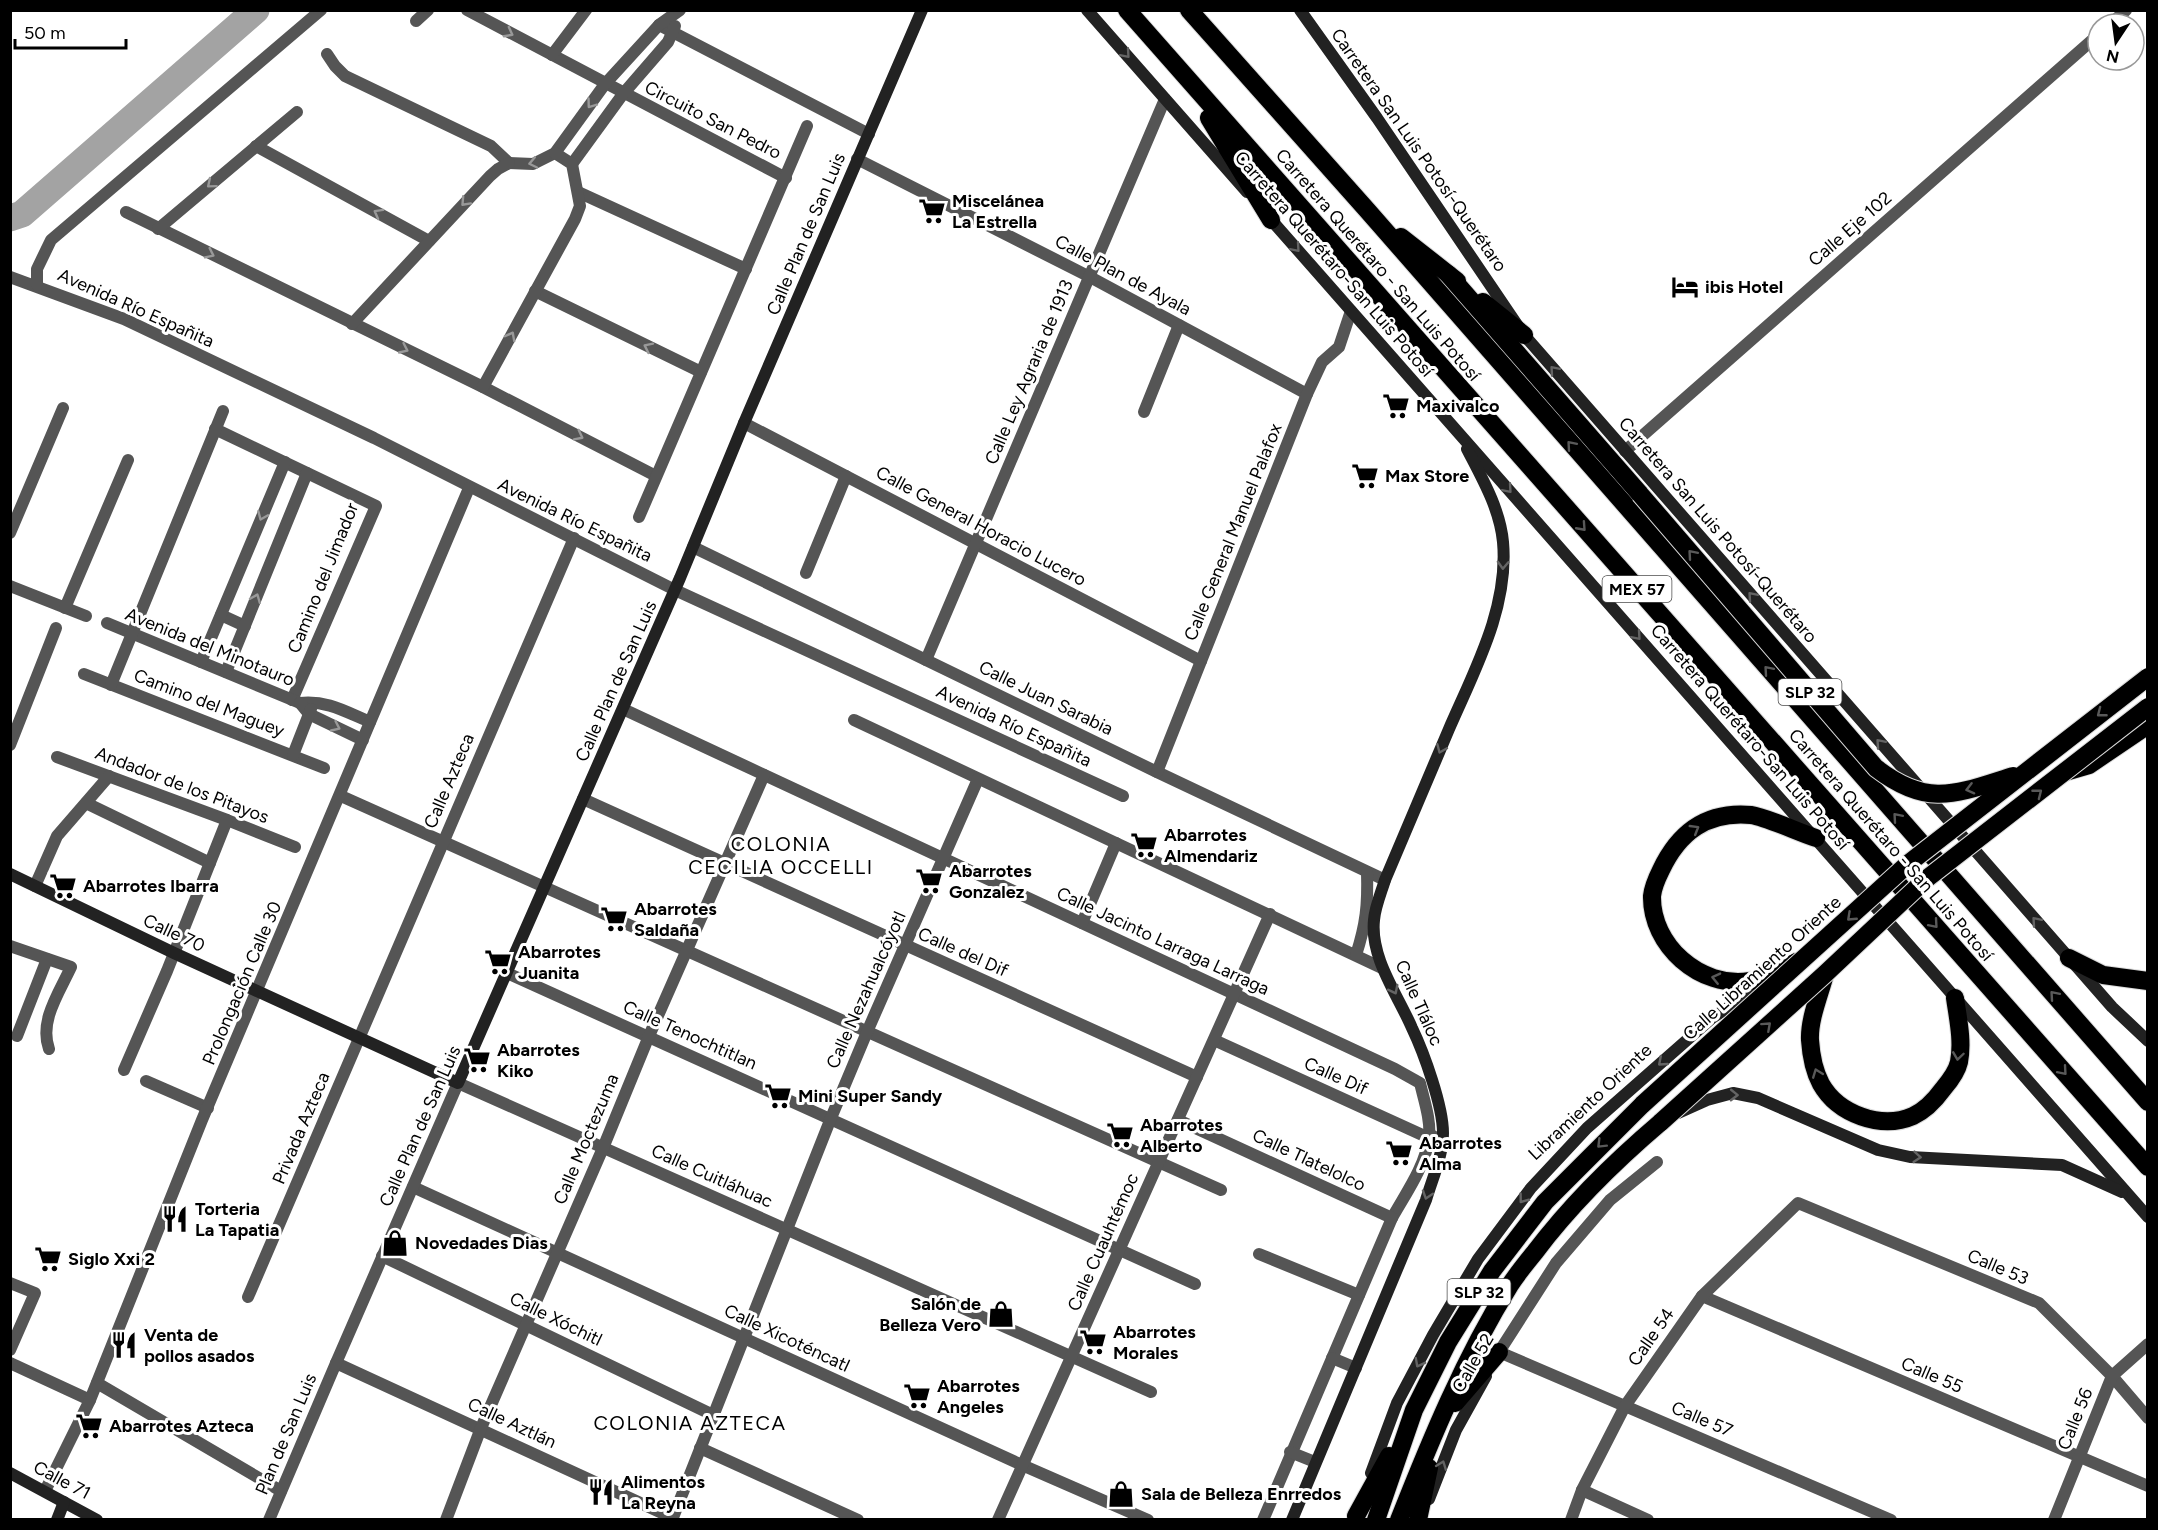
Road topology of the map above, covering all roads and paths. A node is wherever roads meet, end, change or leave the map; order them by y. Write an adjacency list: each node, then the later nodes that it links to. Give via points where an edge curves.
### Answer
1 (321, 10): 40 (street, via 51,240 37,269)
2 (428, 10): 11 (street)
3 (467, 10): 16 (street, Circuito San Pedro, one-way to 16)
4 (586, 10): 16 (street)
5 (922, 10): 23 (main road, Calle Plan de San Luis)
6 (1087, 10): 20 (main road, Carretera Querétaro-San Luis Potosí, one-way to 20)
7 (1127, 10): 17 (highway, Carretera Querétaro - San Luis Potosí / MEX 57)
8 (1190, 10): 31 (highway, Carretera Querétaro - San Luis Potosí / MEX 57)
9 (1300, 10): 45 (main road, Carretera San Luis Potosí-Querétaro)
10 (680, 11): 12 (street); 13 (street)
11 (416, 21)
12 (659, 25): 13 (street); 18 (street)
13 (674, 33): 19 (street, Circuito San Pedro); 23 (street)
14 (2086, 46): 55 (street, Calle Eje 102)
15 (327, 54): 27 (street, via 345,76 491,146)
16 (552, 56): 18 (street, Circuito San Pedro)
17 (1185, 78): 33 (highway); 160 (highway, Carretera Querétaro - San Luis Potosí / MEX 57, one-way to 160)
18 (605, 84): 19 (street, Circuito San Pedro); 25 (street, one-way to 25)
19 (623, 94): 28 (street, Circuito San Pedro); 29 (street, Circuito San Pedro)
20 (1165, 99): 33 (main road, Carretera Querétaro-San Luis Potosí); 39 (street, Calle Ley Agraria de 1913)
21 (297, 111): 24 (street)
22 (807, 126): 29 (street, Circuito San Pedro)
23 (869, 134): 26 (main road, Calle Plan de San Luis)
24 (256, 146): 34 (street, one-way to 34); 35 (street, one-way to 24)
25 (555, 153): 27 (street, one-way to 27, via 533,164); 28 (street)
26 (857, 159): 39 (street, Calle Plan de Ayala); 52 (main road, Calle Plan de San Luis)
27 (509, 163): 35 (street, one-way to 35, via 490,176)
28 (572, 164): 30 (street)
29 (786, 178): 36 (street, Circuito San Pedro)
30 (578, 192): 36 (street); 41 (street, via 580,206 575,219)
31 (1366, 210): 37 (highway); 150 (highway, Carretera Querétaro - San Luis Potosí / MEX 57, one-way to 31)
32 (126, 212): 34 (street)
33 (1271, 219): 42 (main road, Carretera Querétaro-San Luis Potosí, one-way to 42)
34 (158, 229): 43 (street, one-way to 43)
35 (429, 241): 43 (street)
36 (746, 269): 46 (street, Circuito San Pedro)
37 (1448, 274): 45 (highway); 98 (highway, SLP 32, one-way to 37, bridge, via 1970,790 1938,795 1923,794 1894,782 1876,768)
38 (10, 277): 40 (street, Avenida Río Españita)
39 (1090, 277): 44 (street, Calle Plan de Ayala); 65 (street, Calle Ley Agraria de 1913)
40 (36, 285): 61 (street, Avenida Río Españita, via 124,319 374,438)
41 (535, 291): 46 (street, one-way to 41); 47 (street, one-way to 41)
42 (1351, 311): 48 (street, Calle General Manuel Palafox, via 1339,347 1322,362); 54 (main road, Carretera Querétaro-San Luis Potosí)
43 (351, 324): 47 (street, one-way to 47)
44 (1179, 325): 48 (street, Calle Plan de Ayala); 51 (street)
45 (1524, 335): 55 (main road, Carretera San Luis Potosí-Querétaro, one-way to 45)
46 (701, 372): 59 (street, Circuito San Pedro)
47 (483, 387): 59 (street, one-way to 59)
48 (1307, 394): 78 (street, Calle General Manuel Palafox)
49 (63, 408): 63 (street)
50 (223, 411): 53 (street)
51 (1144, 412)
52 (744, 423): 60 (street, Calle General Horacio Lucero); 66 (main road, Calle Plan de San Luis)
53 (215, 429): 57 (street, Camino del Jimador); 76 (street)
54 (1458, 432): 108 (main road, Carretera Querétaro-San Luis Potosí, one-way to 108); 117 (main road, Calle Tláloc, one-way to 117, via 1495,508 1503,541 1502,584 1485,644)
55 (1625, 451): 128 (main road, Carretera San Luis Potosí-Querétaro, one-way to 55)
56 (128, 460): 70 (street)
57 (285, 462): 58 (street, Camino del Jimador); 71 (street, one-way to 71)
58 (307, 473): 74 (street, one-way to 58); 84 (street, Camino del Jimador, via 376,506)
59 (656, 476): 62 (street, Circuito San Pedro)
60 (846, 476): 65 (street, Calle General Horacio Lucero); 67 (street)
61 (469, 488): 64 (street, Avenida Río Españita); 90 (street, Prolongación Calle 30)
62 (639, 517)
63 (10, 533)
64 (573, 538): 68 (street, Avenida Río Españita); 109 (street, Calle Azteca)
65 (976, 544): 77 (street, Calle Ley Agraria de 1913); 78 (street, Calle General Horacio Lucero)
66 (692, 551): 68 (main road, Calle Plan de San Luis); 77 (street, Calle Juan Sarabia)
67 (806, 573)
68 (678, 584): 87 (main road, Calle Plan de San Luis); 104 (street, Avenida Río Españita)
69 (10, 586): 70 (street)
70 (65, 608): 72 (street)
71 (221, 615): 74 (street); 79 (street)
72 (86, 616)
73 (107, 624): 76 (street, Avenida del Minotauro)
74 (245, 626): 80 (street)
75 (56, 628): 93 (street)
76 (133, 634): 79 (street, Avenida del Minotauro); 83 (street)
77 (926, 660): 97 (street, Calle Juan Sarabia)
78 (1201, 661): 97 (street, Calle General Manuel Palafox)
79 (201, 662): 80 (street, Avenida del Minotauro)
80 (226, 672): 84 (street, Avenida del Minotauro)
81 (84, 674): 83 (street, Camino del Maguey)
82 (2148, 677): 98 (highway, SLP 32, one-way to 98, bridge)
83 (111, 685): 94 (street, Camino del Maguey)
84 (296, 701): 85 (street, Avenida del Minotauro); 88 (street, Avenida del Minotauro)
85 (315, 701): 88 (street); 90 (street, Avenida del Minotauro)
86 (2148, 707): 99 (highway, SLP 32, bridge)
87 (623, 709): 100 (street, Calle Jacinto Larraga Larraga); 105 (main road, Calle Plan de San Luis)
88 (309, 714): 92 (street, Avenida del Minotauro, one-way to 92); 94 (street)
89 (854, 720): 102 (street)
90 (370, 722): 92 (street, Prolongación Calle 30)
91 (2148, 724): 99 (highway, via 2089,765)
92 (363, 740): 103 (street, Prolongación Calle 30)
93 (10, 746)
94 (293, 755): 96 (street, Camino del Maguey)
95 (57, 757): 101 (street, Andador de los Pitayos)
96 (324, 768)
97 (1157, 772): 115 (street, Calle Juan Sarabia)
98 (2026, 772): 126 (highway, Calle Libramiento Oriente / SLP 32, one-way to 126, bridge, via 1909,863)
99 (2065, 772): 132 (highway, SLP 32, one-way to 99, bridge, via 1925,880)
100 (764, 775): 112 (street, Calle Jacinto Larraga Larraga); 114 (street, Calle Moctezuma)
101 (109, 776): 106 (street); 107 (street, Andador de los Pitayos)
102 (978, 779): 110 (street); 112 (street, Calle Nezahualcóyotl)
103 (341, 796): 109 (street); 134 (street, Prolongación Calle 30)
104 (1123, 796)
105 (583, 799): 114 (street, Calle del Dif); 119 (main road, Calle Plan de San Luis)
106 (86, 803): 113 (street); 118 (street, via 57,836)
107 (227, 820): 111 (street, Andador de los Pitayos); 113 (street)
108 (1816, 838): 126 (highway, one-way to 108, bridge, via 1771,975 1749,981 1706,976 1684,963 1664,940 1653,913 1652,894 1669,852 1691,828 1718,818 1752,815); 136 (main road, Carretera Querétaro-San Luis Potosí)
109 (443, 842): 119 (street); 142 (street, Calle Azteca)
110 (1116, 843): 120 (street); 121 (street)
111 (295, 847)
112 (944, 859): 121 (street, Calle Jacinto Larraga Larraga); 122 (street, Calle Nezahualcóyotl)
113 (210, 863): 125 (street)
114 (725, 864): 122 (street, Calle del Dif); 124 (street, Calle Moctezuma)
115 (1367, 872): 117 (street, Calle Juan Sarabia); 127 (street, via 1368,906)
116 (11, 877): 118 (main road, Calle 70)
117 (1385, 880): 130 (main road, Calle Tláloc, via 1374,920)
118 (35, 886): 125 (main road, Calle 70)
119 (545, 887): 124 (street); 131 (main road, Calle Plan de San Luis)
120 (1270, 914): 127 (street); 135 (street, Calle Cuauhtémoc)
121 (1082, 923): 135 (street, Calle Jacinto Larraga Larraga)
122 (905, 945): 139 (street, Calle Nezahualcóyotl); 147 (street, Calle del Dif)
123 (10, 946): 129 (street)
124 (687, 951): 139 (street); 141 (street, Calle Moctezuma)
125 (174, 953): 134 (main road, Calle 70); 146 (street)
126 (1810, 954): 192 (highway, Calle Libramiento Oriente / SLP 32, one-way to 192, bridge, via 1643,1104 1545,1202 1492,1271 1448,1342); 208 (main road, Libramiento Oriente, one-way to 208, via 1712,1018 1587,1128 1531,1188 1478,1258 1433,1335 1397,1403)
127 (1356, 955): 130 (street)
128 (2069, 958): 133 (highway, via 2103,975); 144 (main road, Carretera San Luis Potosí-Querétaro)
129 (47, 959): 137 (street); 138 (street, via 71,967)
130 (1382, 968): 155 (main road, Calle Tláloc, one-way to 155, via 1413,1029 1439,1102)
131 (507, 972): 141 (street, Calle Tenochtitlan); 149 (main road, Calle Plan de San Luis)
132 (1826, 974): 136 (highway, one-way to 132, via 1959,1063 1948,1083 1932,1103 1912,1117 1886,1121 1861,1117 1822,1085 1813,1064 1810,1038); 154 (highway, SLP 32, one-way to 132, bridge)
133 (2148, 981)
134 (258, 992): 142 (main road, Calle Cuitláhuac); 151 (street, Prolongación Calle 30)
135 (1234, 994): 143 (street, Calle Cuauhtémoc); 156 (street, Calle Jacinto Larraga Larraga, via 1420,1083 1428,1113)
136 (1955, 998): 163 (main road, Carretera Querétaro-San Luis Potosí)
137 (26, 1013): 138 (street); 140 (street)
138 (48, 1017): 145 (street, via 45,1038)
139 (867, 1032): 152 (street, Calle Nezahualcóyotl); 158 (street)
140 (17, 1036)
141 (649, 1036): 152 (street, Calle Tenochtitlan); 157 (street, Calle Moctezuma)
142 (358, 1038): 149 (main road, Calle Cuitláhuac); 176 (street, Privada Azteca)
143 (1214, 1040): 147 (street, Calle Cuauhtémoc); 156 (street, Calle Dif)
144 (2148, 1041)
145 (49, 1049)
146 (124, 1070)
147 (1197, 1077): 153 (street, Calle Cuauhtémoc)
148 (146, 1081): 151 (street)
149 (458, 1083): 157 (street, Calle Cuitláhuac); 161 (street, Calle Plan de San Luis)
150 (2148, 1102)
151 (208, 1108): 188 (street, Prolongación Calle 30)
152 (831, 1118): 167 (street, Calle Nezahualcóyotl); 168 (street, Calle Tenochtitlan)
153 (1178, 1120): 158 (street, Calle Cuauhtémoc); 166 (street, Calle Tlatelolco)
154 (1661, 1122): 163 (main road, one-way to 163, via 1732,1093 1758,1098 1878,1150 1910,1157 2062,1165); 195 (highway, SLP 32, via 1617,1160 1563,1216 1511,1284)
155 (1443, 1133): 156 (street); 186 (main road, Calle Tláloc, one-way to 186, via 1426,1200)
156 (1429, 1138): 166 (street, via 1418,1172)
157 (603, 1148): 167 (street, Calle Cuitláhuac); 169 (street, Calle Moctezuma)
158 (1158, 1162): 162 (street); 168 (street, Calle Cuauhtémoc)
159 (1657, 1162): 181 (street, Calle 52, via 1610,1200 1564,1254)
160 (2148, 1167)
161 (413, 1187): 169 (street, Calle Xicoténcatl); 171 (street, Calle Plan de San Luis)
162 (1221, 1190)
163 (2127, 1194): 165 (main road, Carretera Querétaro-San Luis Potosí)
164 (1798, 1203): 175 (street, Calle 54); 187 (street, Calle 53, via 2039,1303)
165 (2148, 1217)
166 (1392, 1218): 174 (street)
167 (787, 1230): 178 (street, Calle Nezahualcóyotl); 182 (street, Calle Cuitláhuac)
168 (1119, 1249): 173 (street, Calle Tenochtitlan); 182 (street, Calle Cuauhtémoc)
169 (557, 1253): 177 (street, Calle Moctezuma); 178 (street, Calle Xicoténcatl)
170 (1259, 1254): 174 (street)
171 (382, 1256): 177 (street, Calle Xóchitl); 185 (street, Calle Plan de San Luis)
172 (10, 1283): 180 (street, via 35,1293)
173 (1196, 1284)
174 (1359, 1295): 183 (street)
175 (1702, 1296): 191 (street, Calle 54); 199 (street, Calle 55)
176 (248, 1298)
177 (527, 1324): 193 (street, Calle Xóchitl); 196 (street, Calle Moctezuma)
178 (744, 1338): 193 (street, Calle Nezahualcóyotl); 201 (street, Calle Xicoténcatl)
179 (2148, 1344): 187 (street, Calle 56)
180 (10, 1350)
181 (1499, 1352): 191 (street, Calle 57); 195 (highway); 221 (main road, Calle 52, one-way to 181, via 1456,1430)
182 (1071, 1356): 189 (street, Calle Cuitláhuac); 201 (street, Calle Cuauhtémoc)
183 (1332, 1358): 186 (street); 198 (street)
184 (10, 1363): 190 (street)
185 (336, 1363): 196 (street, Calle Aztlán); 206 (street, Plan de San Luis)
186 (1356, 1368): 200 (main road, Calle Tláloc)
187 (2112, 1376): 194 (street, Calle 53); 199 (street, Calle 56)
188 (97, 1383): 190 (street, Prolongación Calle 30); 206 (street)
189 (1151, 1392)
190 (90, 1400): 205 (street, Prolongación Calle 30)
191 (1625, 1406): 204 (street, Calle 54); 224 (street, Calle 57)
192 (1414, 1410): 208 (highway); 219 (highway, SLP 32)
193 (713, 1415): 197 (street, Calle Nezahualcóyotl)
194 (2148, 1418)
195 (1438, 1421): 220 (highway, SLP 32); 221 (highway)
196 (482, 1428): 209 (street, Calle Aztlán); 213 (street, Calle Moctezuma)
197 (700, 1448): 209 (street, Calle Nezahualcóyotl); 214 (street)
198 (1290, 1452): 200 (street); 217 (street)
199 (2079, 1458): 203 (street, Calle 55); 225 (street, Calle 56)
200 (1316, 1462): 218 (main road, Calle Tláloc)
201 (1022, 1465): 215 (street, Calle Cuauhtémoc); 216 (street, Calle Xicoténcatl)
202 (10, 1473): 205 (main road, Calle 71)
203 (2148, 1486)
204 (1582, 1490): 222 (street, Calle 54); 223 (street)
205 (45, 1491): 207 (main road, Calle 71)
206 (281, 1491): 212 (street, Plan de San Luis)
207 (64, 1502): 210 (main road); 211 (main road, Calle 71)
208 (1355, 1518)
209 (672, 1519)
210 (57, 1520)
211 (97, 1520)
212 (269, 1520)
213 (446, 1520)
214 (858, 1520)
215 (998, 1520)
216 (1148, 1520)
217 (1263, 1520)
218 (1292, 1520)
219 (1376, 1520)
220 (1399, 1520)
221 (1420, 1520)
222 (1571, 1520)
223 (1648, 1520)
224 (1892, 1520)
225 (2054, 1520)

